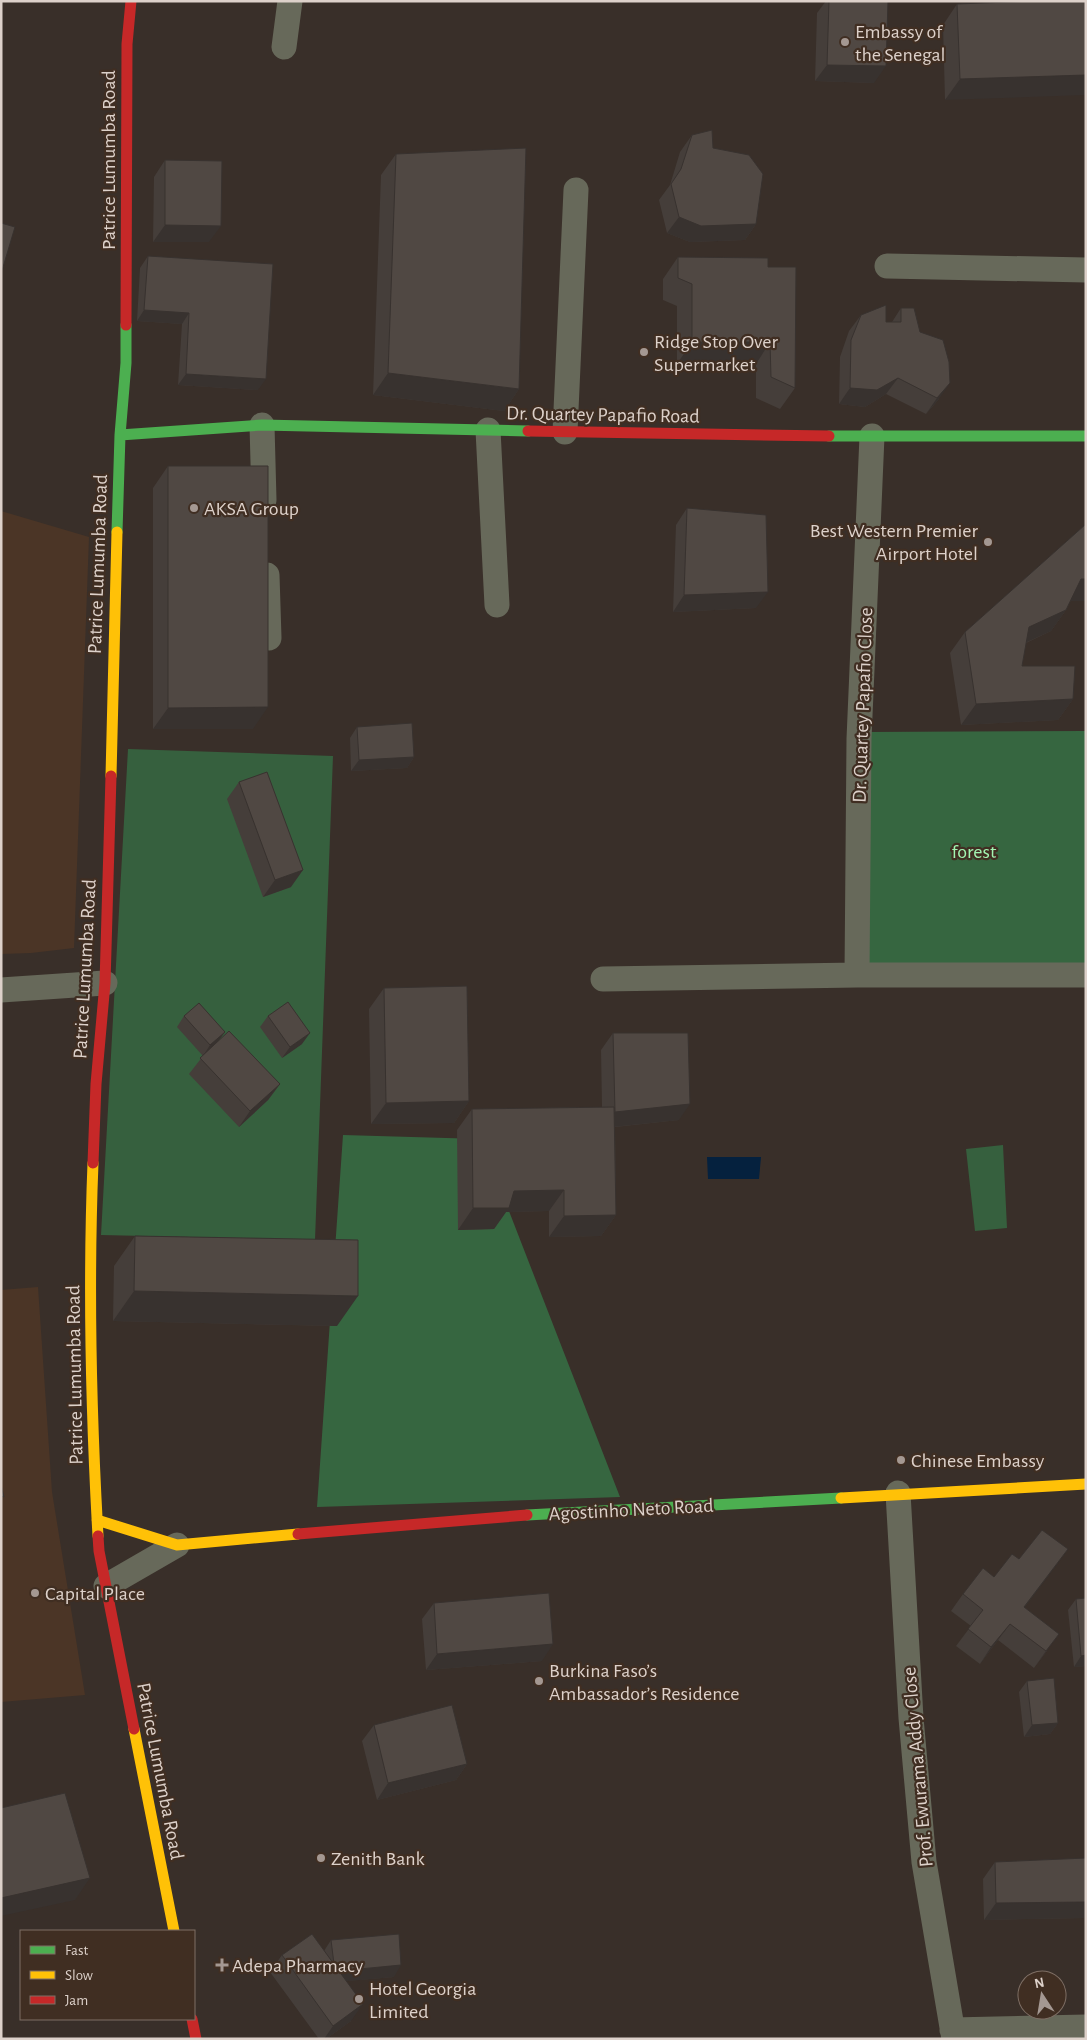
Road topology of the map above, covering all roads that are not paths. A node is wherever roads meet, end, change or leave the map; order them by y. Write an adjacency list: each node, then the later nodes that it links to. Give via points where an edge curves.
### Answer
1 (131, 1): 10 (street, Patrice Lumumba Road, via 127,54 126,363)
2 (290, 1): 3 (street)
3 (284, 48)
4 (576, 190): 9 (street)
5 (887, 266): 6 (street)
6 (1086, 270)
7 (262, 425): 8 (street, Dr. Quartey Papafio Road); 10 (street, Dr. Quartey Papafio Road); 13 (street)
8 (488, 430): 9 (street, Dr. Quartey Papafio Road); 15 (street)
9 (565, 432): 11 (street, Dr. Quartey Papafio Road)
10 (120, 434): 20 (street, Patrice Lumumba Road)
11 (872, 436): 12 (street, Dr. Quartey Papafio Road); 17 (street, Dr. Quartey Papafio Close, via 859,739)
12 (1086, 436)
13 (265, 522)
14 (266, 551): 16 (street)
15 (497, 605)
16 (268, 638)
17 (857, 975): 18 (street); 19 (street)
18 (1086, 975)
19 (603, 979)
20 (105, 983): 21 (street); 24 (street, Patrice Lumumba Road, via 96,1084 91,1206 92,1423)
21 (1, 990)
22 (1086, 1484): 23 (street, Agostinho Neto Road)
23 (898, 1493): 25 (street, Agostinho Neto Road, via 507,1516); 30 (street, Prof. Ewurama Addy Close, via 911,1718 924,1862)
24 (97, 1520): 25 (street, Agostinho Neto Road); 26 (street, Patrice Lumumba Road)
25 (177, 1545): 26 (street, Agostinho Neto Road)
26 (106, 1586): 27 (street, Patrice Lumumba Road)
27 (174, 1930)
28 (192, 2020): 31 (street)
29 (1086, 2027): 30 (street)
30 (953, 2034)
31 (196, 2039)

